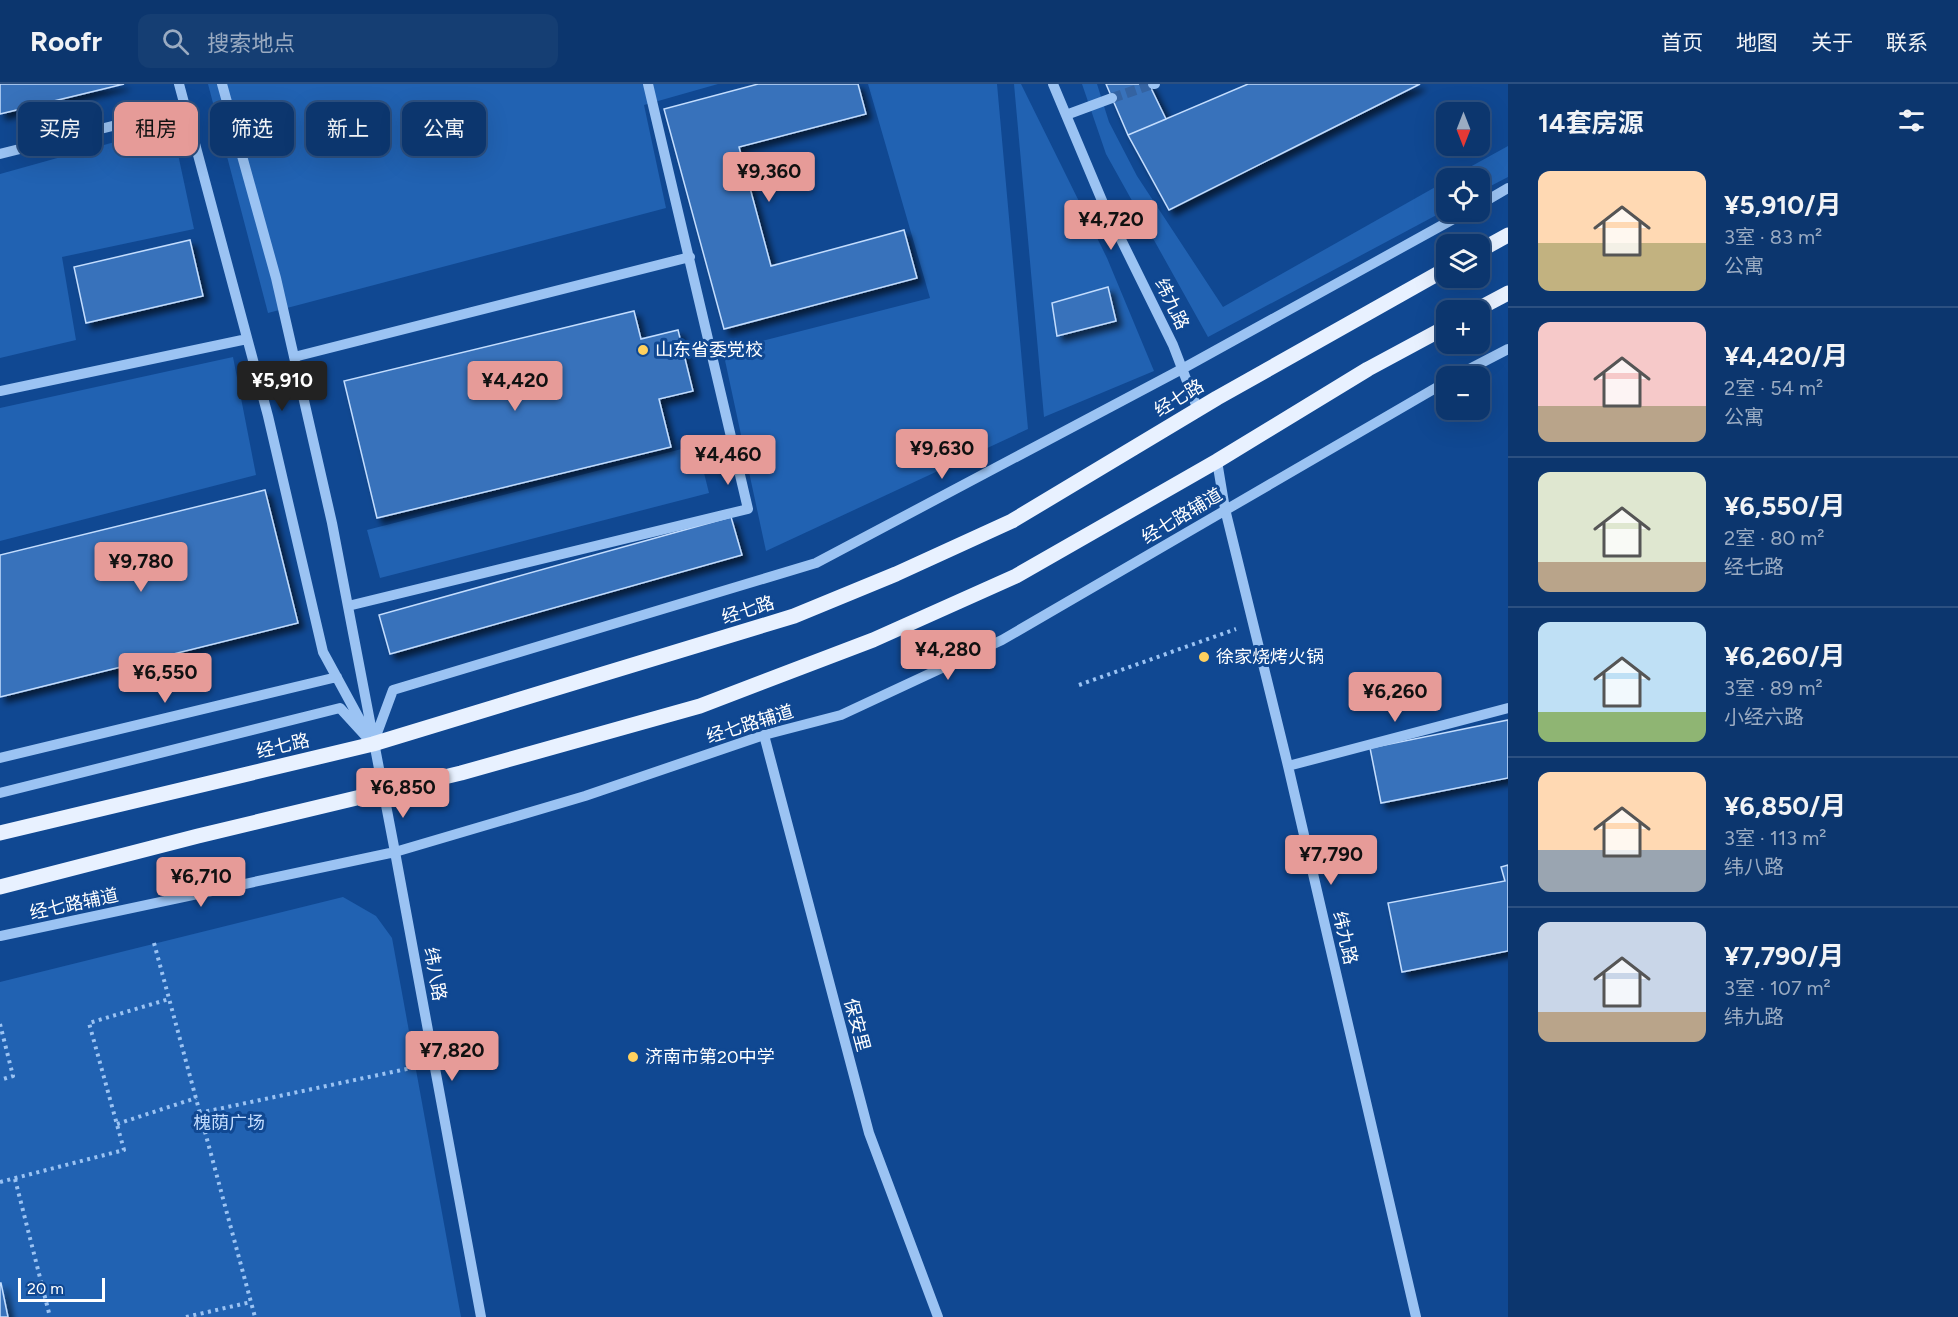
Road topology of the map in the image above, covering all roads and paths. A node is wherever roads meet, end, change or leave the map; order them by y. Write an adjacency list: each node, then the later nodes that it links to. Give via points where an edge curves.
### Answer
1 (179, 84): 6 (street)
2 (222, 84): 23 (street, 纬八路)
3 (648, 84): 16 (street)
4 (1053, 84): 7 (street, 纬九路)
5 (1112, 98): 7 (street)
6 (184, 102)
7 (1065, 115): 25 (street, 纬九路)
8 (114, 126): 9 (street)
9 (0, 154)
10 (198, 156): 21 (street)
11 (1508, 189): 12 (street)
12 (1490, 198)
13 (1448, 222): 25 (street)
14 (1508, 234): 15 (main road)
15 (1490, 245)
16 (690, 257): 23 (street); 31 (street, via 748,508)
17 (1436, 275): 28 (main road, 经七路)
18 (1508, 293): 19 (main road)
19 (1490, 303)
20 (1436, 332): 29 (main road)
21 (247, 339): 27 (street); 33 (street, via 323,652)
22 (1508, 349): 24 (street)
23 (294, 357): 31 (street, 纬八路)
24 (1475, 366)
25 (1182, 369): 28 (street, 纬九路); 37 (street, via 816,563 393,690)
26 (1436, 388): 30 (street, 经七路辅道)
27 (0, 391)
28 (1198, 410): 37 (main road, 经七路, via 1012,521 794,616)
29 (1217, 461): 30 (street, 纬九路); 40 (main road, via 1016,576 873,640 700,705)
30 (1226, 509): 32 (street, 纬九路); 36 (street, 经七路辅道, via 1002,640 841,715)
31 (348, 606): 37 (street, 纬八路)
32 (1253, 623): 34 (path); 39 (street, 纬九路)
33 (337, 677): 37 (street); 38 (street)
34 (1079, 685)
35 (1508, 708): 39 (street)
36 (764, 735): 43 (street, 经七路辅道, via 585,796); 61 (street, 保安里, via 869,1133)
37 (374, 744): 40 (street, 纬八路); 41 (street, via 340,708); 42 (main road, 经七路)
38 (0, 758)
39 (1288, 766): 62 (street, 纬九路)
40 (384, 791): 43 (street, 纬八路); 44 (main road)
41 (0, 793)
42 (0, 833)
43 (395, 852): 45 (street, 经七路辅道); 49 (street, 纬八路)
44 (0, 887)
45 (0, 936)
46 (154, 943): 47 (path)
47 (169, 999): 51 (path); 53 (path, via 89,1023)
48 (0, 1024): 50 (path, via 13,1076)
49 (434, 1063): 52 (path); 60 (street, 纬八路)
50 (0, 1080)
51 (196, 1098): 52 (path); 53 (path)
52 (200, 1113): 56 (path)
53 (116, 1124): 54 (path, via 124,1150)
54 (15, 1179): 55 (path); 57 (path)
55 (0, 1182)
56 (251, 1302): 58 (path); 59 (path)
57 (50, 1317)
58 (186, 1317)
59 (255, 1317)
60 (481, 1317)
61 (938, 1317)
62 (1416, 1317)

